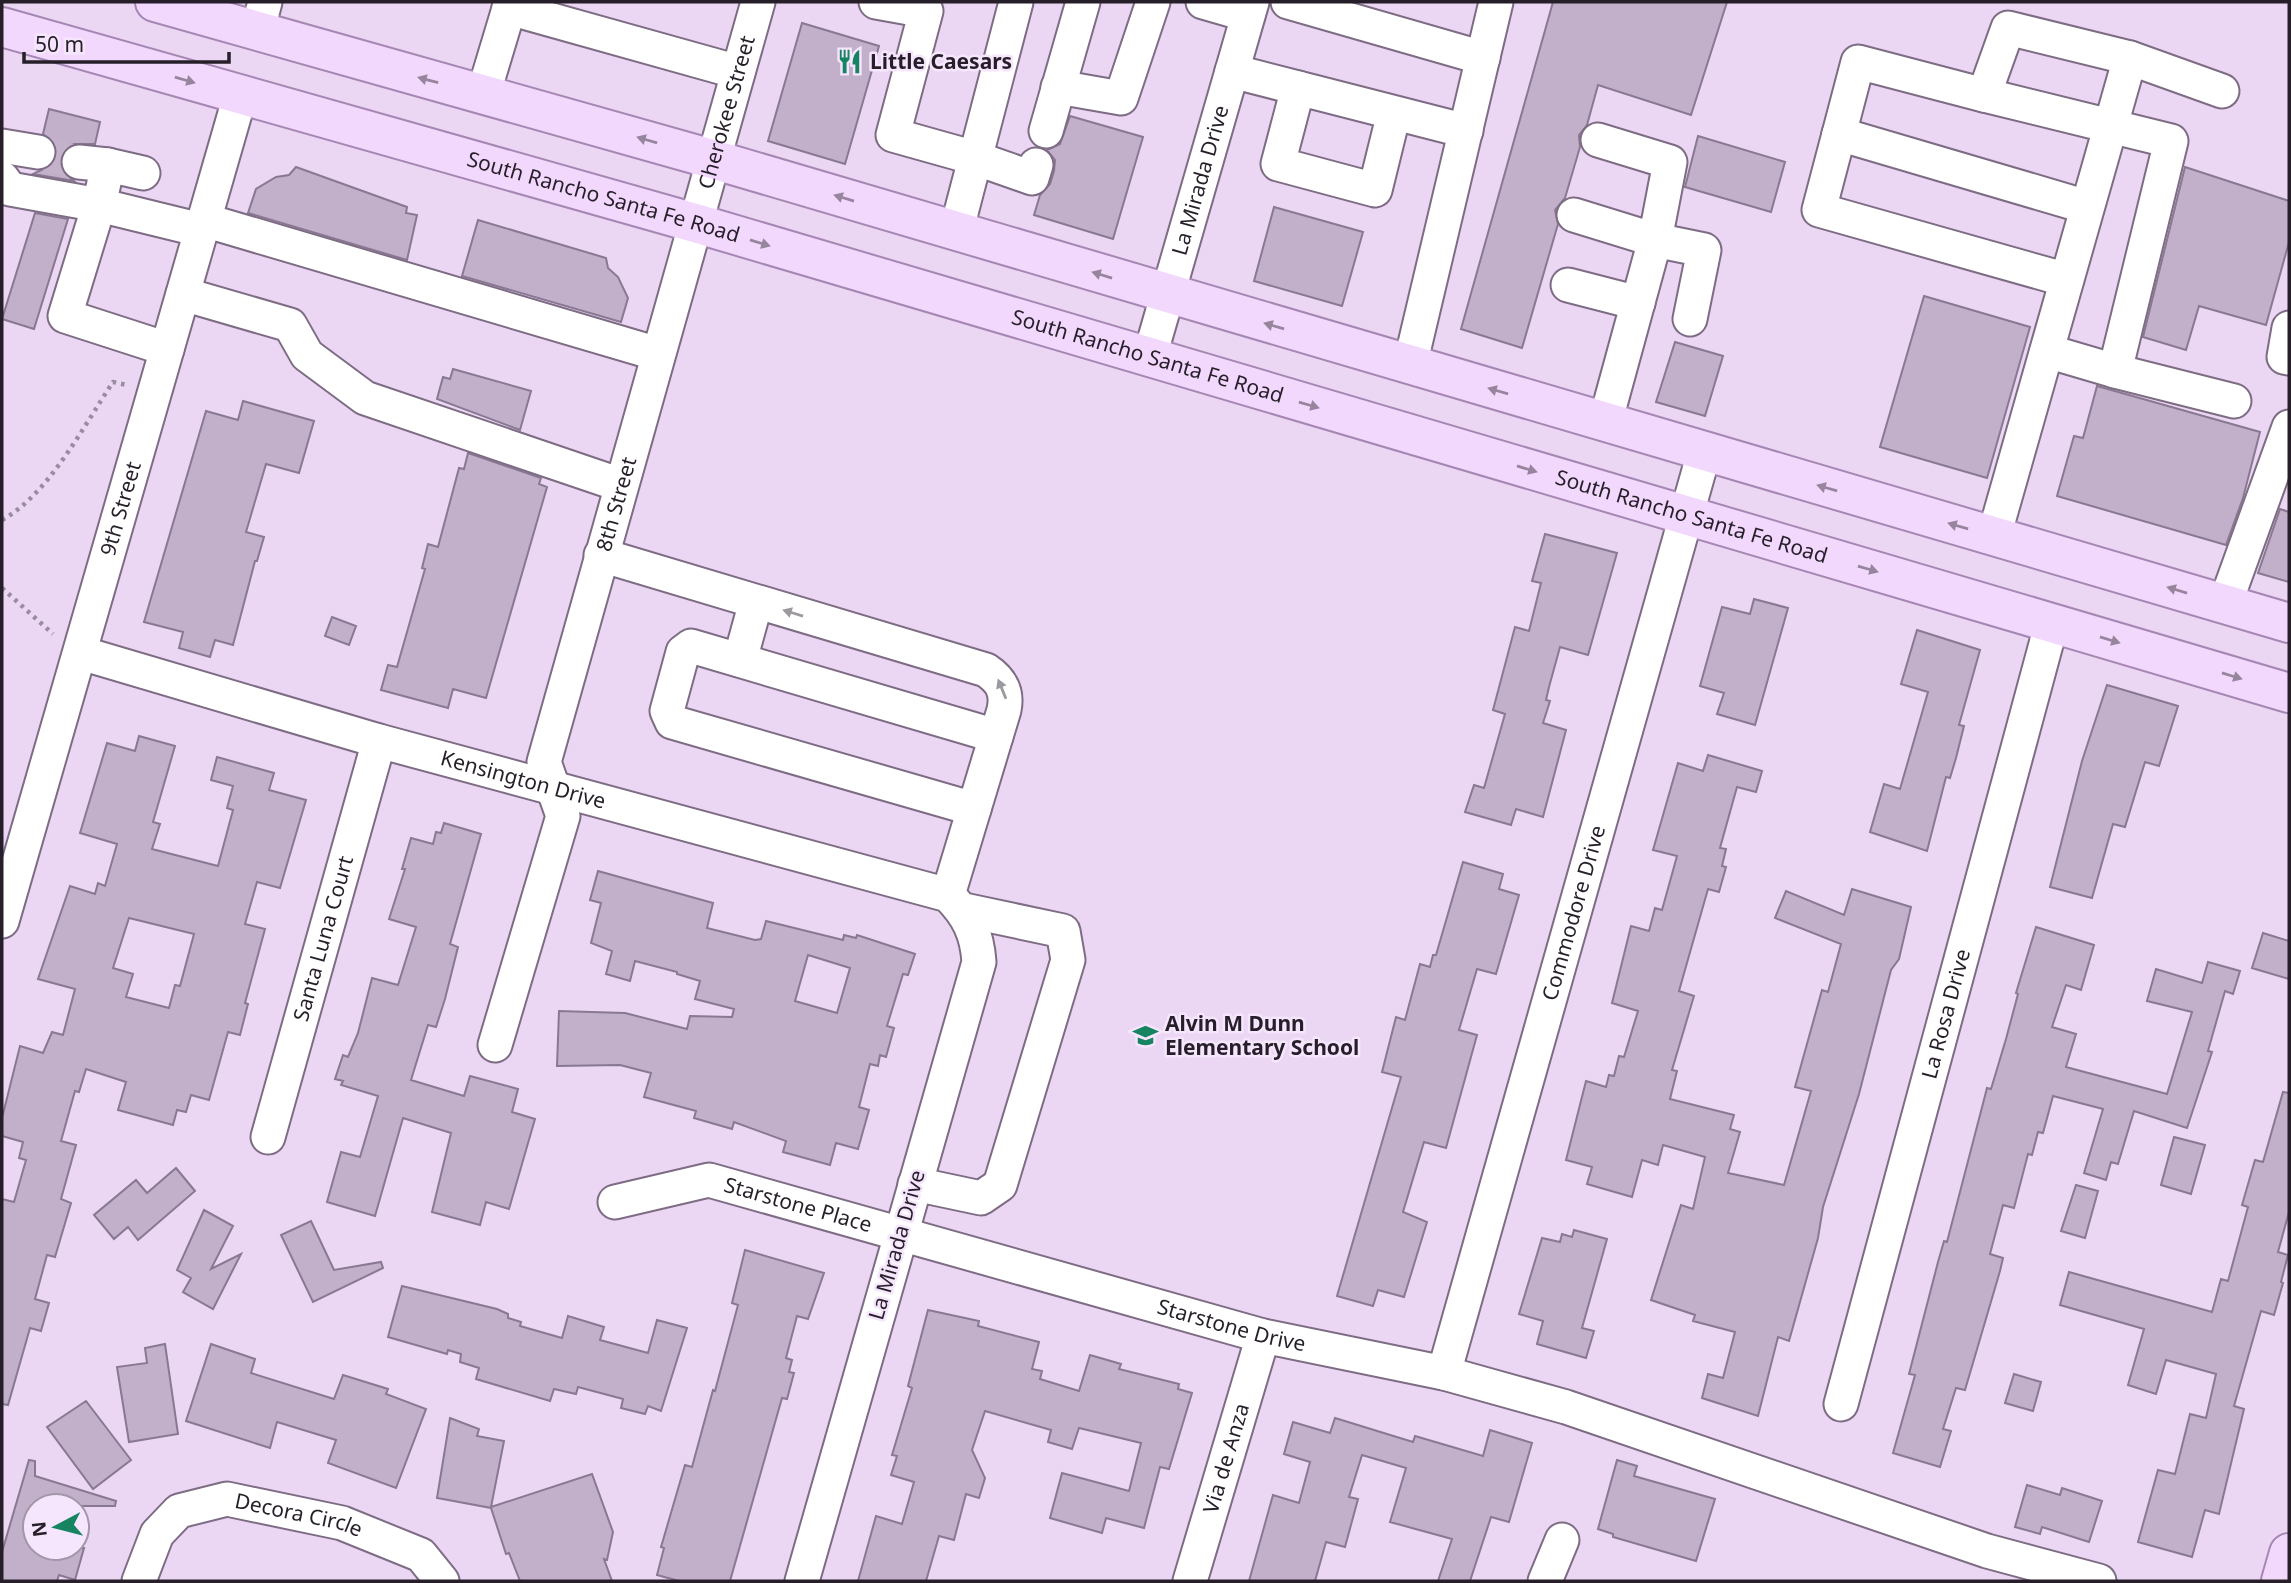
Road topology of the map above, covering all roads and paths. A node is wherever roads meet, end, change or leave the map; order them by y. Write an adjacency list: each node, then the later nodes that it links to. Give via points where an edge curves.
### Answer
1 (156, 2): 13 (main road)
2 (758, 2): 18 (street, Cherokee Street)
3 (876, 2): 11 (street)
4 (1016, 2): 33 (street)
5 (1083, 2): 19 (street)
6 (1153, 2): 19 (street, via 1121,98)
7 (1203, 2): 12 (street)
8 (1288, 2): 15 (street)
9 (1496, 2): 15 (street)
10 (510, 5): 18 (street); 22 (street)
11 (927, 7): 33 (street, via 893,135)
12 (1250, 8): 17 (street, La Mirada Drive)
13 (261, 17): 22 (main road, one-way to 13)
14 (3, 33): 24 (main road, South Rancho Santa Fe Road, one-way to 24)
15 (1483, 58): 28 (street)
16 (2130, 58): 21 (street); 23 (street, via 2008,28); 26 (street)
17 (1232, 71): 20 (street); 48 (street, La Mirada Drive)
18 (738, 72): 34 (street, Cherokee Street)
19 (1058, 88): 27 (street)
20 (1298, 88): 25 (street); 25 (street, via 1278,164 1375,190)
21 (2222, 90)
22 (483, 95): 34 (main road, one-way to 22)
23 (1984, 95): 26 (street); 29 (street, via 1858,62)
24 (240, 96): 41 (main road, South Rancho Santa Fe Road); 42 (street, 9th Street)
25 (1394, 113): 28 (street)
26 (2110, 125): 39 (street); 58 (street, via 2171,141)
27 (1046, 131)
28 (1466, 131): 57 (street)
29 (1839, 134): 39 (street); 45 (street, via 1819,210)
30 (1598, 140): 44 (street, via 1670,162)
31 (2, 146): 32 (street)
32 (38, 152)
33 (975, 158): 35 (street, via 1032,178); 43 (street)
34 (712, 159): 41 (street, Cherokee Street); 43 (main road, one-way to 34)
35 (1036, 166)
36 (144, 173): 38 (street, via 94,163)
37 (2, 178): 38 (street, via 10,189)
38 (99, 205): 42 (street); 52 (street, via 65,316)
39 (2087, 208): 45 (street)
40 (1574, 215): 44 (street)
41 (695, 223): 54 (street, 8th Street); 56 (main road, South Rancho Santa Fe Road, one-way to 56)
42 (203, 225): 47 (street, 9th Street); 54 (street)
43 (957, 232): 48 (main road, one-way to 43)
44 (1655, 240): 49 (street); 50 (street, via 1704,250)
45 (2067, 279): 53 (street)
46 (1568, 285): 49 (street)
47 (183, 294): 52 (street, 9th Street); 64 (street, via 290,325 307,355 365,398)
48 (1168, 295): 56 (street, La Mirada Drive); 57 (main road, one-way to 48)
49 (1638, 303): 61 (street)
50 (1689, 318)
51 (2289, 327): 55 (street, via 2284,357)
52 (167, 349): 59 (street, 9th Street)
53 (2047, 351): 58 (street); 67 (street)
54 (658, 354): 64 (street, 8th Street)
55 (2289, 358)
56 (1149, 359): 65 (main road, South Rancho Santa Fe Road, one-way to 65)
57 (1410, 365): 61 (main road, one-way to 57)
58 (2115, 371): 60 (street)
59 (155, 390): 66 (path, via 113,382 23,509); 74 (street, 9th Street)
60 (2234, 401)
61 (1605, 423): 63 (main road)
62 (2289, 427): 71 (street)
63 (1704, 453): 65 (street, Commodore Drive); 67 (main road, one-way to 63)
64 (621, 485): 68 (street, 8th Street)
65 (1685, 517): 72 (main road, South Rancho Santa Fe Road, one-way to 72); 89 (street, Commodore Drive)
66 (2, 520)
67 (1994, 536): 71 (main road, one-way to 67)
68 (601, 555): 70 (street); 79 (street, 8th Street, via 544,762)
69 (2, 588): 74 (path, via 46,629)
70 (756, 601): 75 (street); 77 (street, one-way to 70, via 1006,698 995,676 986,670)
71 (2225, 604): 73 (main road)
72 (2052, 622): 76 (main road, South Rancho Santa Fe Road, one-way to 76); 90 (street, La Rosa Drive)
73 (2289, 623)
74 (81, 653): 78 (street, Kensington Drive); 82 (street, 9th Street)
75 (740, 660): 77 (street); 80 (street, via 686,648 668,718)
76 (2289, 693)
77 (996, 736): 80 (street)
78 (379, 741): 79 (street, Kensington Drive); 84 (street, Santa Luna Court)
79 (552, 787): 81 (street, Kensington Drive); 83 (street, 8th Street, via 563,816)
80 (974, 809): 81 (street)
81 (956, 902): 85 (street, La Mirada Drive, via 978,938 979,962); 85 (street, Kensington Drive, via 1063,931 1068,960 1000,1185 981,1198)
82 (2, 920)
83 (495, 1045)
84 (268, 1138)
85 (915, 1184): 87 (street, La Mirada Drive)
86 (615, 1202): 87 (street, Starstone Place, via 709,1180)
87 (900, 1234): 88 (street, Starstone Drive); 95 (street, La Mirada Drive)
88 (1263, 1336): 89 (street, Starstone Drive); 96 (street, Via de Anza)
89 (1444, 1373): 98 (street, Starstone Drive, via 1566,1407 1987,1551)
90 (1841, 1404)
91 (1562, 1540): 97 (street)
92 (2289, 1553): 99 (main road)
93 (139, 1581): 94 (street, Decora Circle, via 157,1534 179,1511 227,1499 342,1523 421,1555)
94 (442, 1581)
95 (802, 1581)
96 (1190, 1581)
97 (1545, 1581)
98 (2099, 1581)
99 (2281, 1581)

